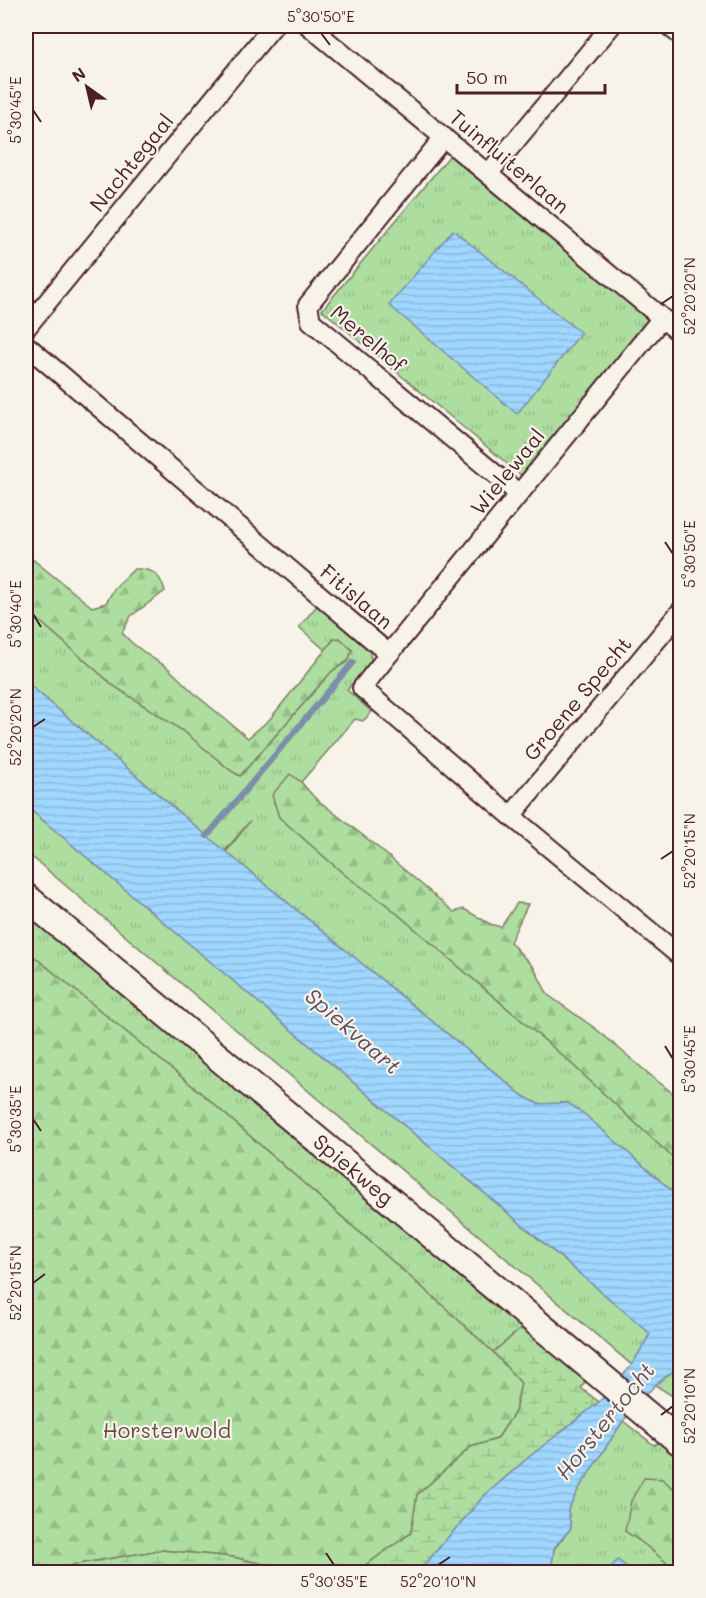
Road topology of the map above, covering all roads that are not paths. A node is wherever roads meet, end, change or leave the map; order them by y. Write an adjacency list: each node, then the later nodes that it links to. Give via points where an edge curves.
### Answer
1 (273, 26): 9 (street, Nachtegaal)
2 (309, 26): 6 (street, Tuinfluiterlaan)
3 (611, 26): 7 (street)
4 (669, 26): 5 (street)
5 (681, 35)
6 (444, 137): 7 (street, Tuinfluiterlaan); 12 (street, Merelhof, via 308,305 311,321)
7 (488, 174): 8 (street, Tuinfluiterlaan)
8 (662, 318): 10 (street, Tuinfluiterlaan); 12 (street, Wielewaal)
9 (26, 328)
10 (681, 333)
11 (26, 345): 14 (street, Fitislaan)
12 (519, 494): 14 (street, Wielewaal)
13 (681, 612): 15 (street, Groene Specht)
14 (389, 654): 15 (street, Fitislaan, via 362,688)
15 (511, 816): 17 (street, Fitislaan)
16 (26, 897): 18 (main road, Spiekweg)
17 (677, 945)
18 (673, 1436)

